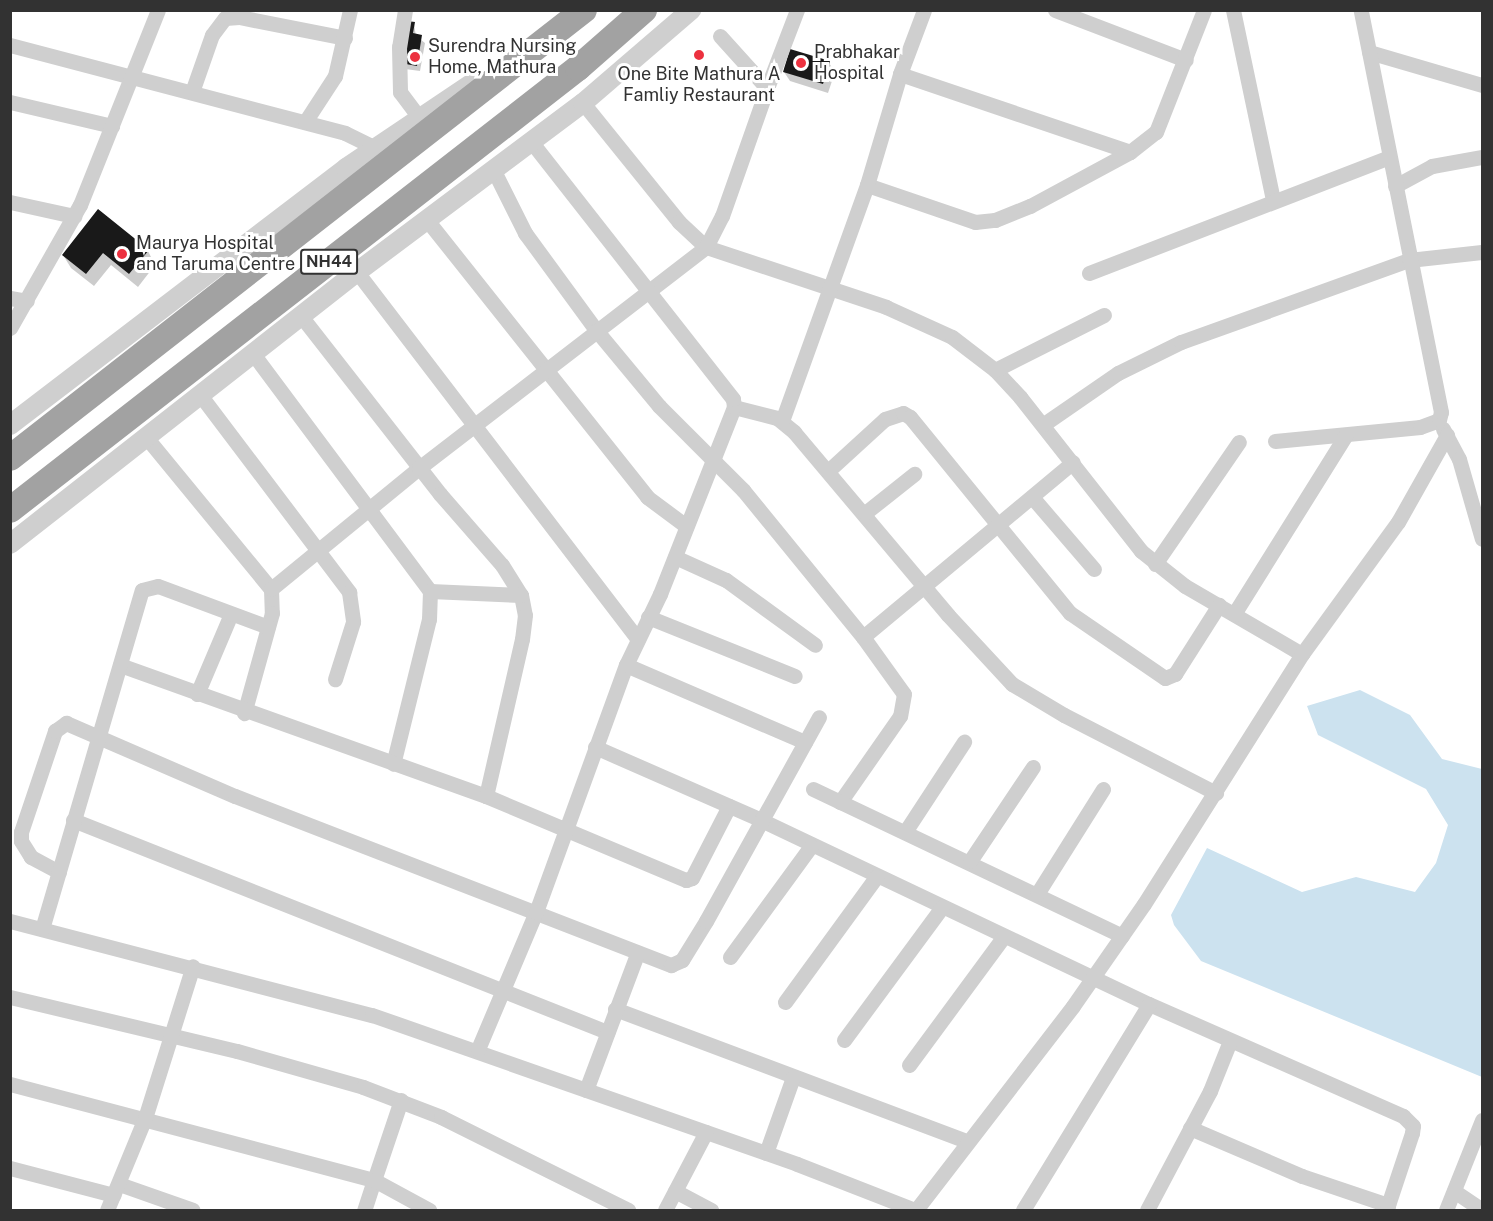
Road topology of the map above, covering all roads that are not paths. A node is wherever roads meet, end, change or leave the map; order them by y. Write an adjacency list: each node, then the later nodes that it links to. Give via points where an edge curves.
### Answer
1 (158, 10): 20 (street)
2 (350, 10): 15 (street)
3 (405, 10): 26 (street, via 399,47 400,92)
4 (563, 10): 26 (street, via 478,80)
5 (584, 10): 69 (highway, NH44)
6 (644, 10): 77 (highway, NH44, via 578,68)
7 (691, 10): 25 (street)
8 (797, 10): 22 (street)
9 (924, 10): 19 (street)
10 (1055, 10): 18 (street)
11 (1204, 10): 18 (street)
12 (1233, 10): 37 (street)
13 (1361, 10): 17 (street)
14 (720, 36): 22 (street)
15 (345, 38): 23 (street, via 239,17 225,18 212,35); 27 (street, via 334,76)
16 (10, 45): 20 (street)
17 (1369, 52): 21 (street); 32 (street)
18 (1186, 60): 31 (street, via 1156,132)
19 (900, 74): 31 (street); 35 (street)
20 (132, 76): 23 (street); 28 (street)
21 (1482, 85)
22 (767, 88): 41 (street, via 722,216)
23 (192, 92): 27 (street)
24 (10, 102): 28 (street)
25 (583, 103): 29 (street); 41 (street, via 679,222)
26 (420, 119): 30 (street)
27 (305, 122): 30 (street, via 345,133)
28 (112, 126): 39 (street)
29 (530, 140): 34 (street); 47 (street)
30 (376, 148): 62 (street, via 186,287)
31 (1130, 152): 35 (street, via 995,220 957,218)
32 (1389, 157): 36 (street); 37 (street)
33 (1482, 157): 36 (street, via 1432,166)
34 (493, 169): 40 (street); 53 (street, via 525,233)
35 (867, 185): 46 (street)
36 (1395, 186): 43 (street)
37 (1274, 200): 45 (street)
38 (10, 202): 39 (street)
39 (74, 216): 49 (street)
40 (427, 220): 44 (street); 56 (street)
41 (705, 247): 46 (street); 47 (street)
42 (1481, 254): 43 (street)
43 (1409, 260): 59 (street, via 1440,403); 61 (street, via 1150,356 1098,385)
44 (357, 272): 51 (street); 63 (street)
45 (1089, 273)
46 (827, 287): 55 (street, via 927,324 952,337); 60 (street)
47 (648, 289): 53 (street); 58 (street, via 733,399)
48 (10, 298): 49 (street)
49 (27, 302): 52 (street)
50 (1104, 315): 55 (street)
51 (301, 316): 54 (street); 72 (street)
52 (10, 328)
53 (596, 330): 56 (street); 70 (street, via 659,406)
54 (254, 355): 57 (street); 76 (street)
55 (995, 370): 61 (street)
56 (545, 371): 63 (street); 79 (street, via 646,497)
57 (201, 396): 66 (street); 83 (street)
58 (734, 407): 60 (street); 70 (street)
59 (1439, 420): 64 (street, via 1420,427); 65 (street)
60 (782, 421): 73 (street)
61 (1044, 424): 71 (street)
62 (10, 425)
63 (474, 427): 72 (street); 97 (street)
64 (1346, 435): 67 (street); 93 (street)
65 (1447, 435): 81 (street, via 1465,476); 99 (street, via 1398,522)
66 (146, 438): 82 (street); 88 (street)
67 (1275, 441)
68 (1239, 442): 85 (street)
69 (10, 458)
70 (714, 460): 79 (street); 96 (street)
71 (1073, 462): 75 (street); 85 (street, via 1125,533)
72 (419, 468): 76 (street); 90 (street, via 502,565)
73 (828, 471): 78 (street); 80 (street, via 885,419 903,413 917,424)
74 (914, 474): 78 (street)
75 (1032, 497): 80 (street); 86 (street)
76 (369, 508): 83 (street); 89 (street)
77 (10, 510)
78 (865, 513): 87 (street)
79 (686, 526): 84 (street)
80 (997, 526): 87 (street); 91 (street, via 1076,619 1159,675 1175,674)
81 (1482, 539)
82 (10, 544)
83 (318, 549): 88 (street); 103 (street, via 343,581 353,604 353,622)
84 (675, 556): 94 (street); 98 (street, via 726,580)
85 (1155, 564): 91 (street)
86 (1094, 569)
87 (924, 587): 96 (street); 115 (street, via 984,657 1027,695)
88 (271, 589): 95 (street, via 274,604)
89 (430, 591): 90 (street); 111 (street, via 429,619)
90 (521, 595): 116 (street, via 525,615 522,639)
91 (1219, 605): 93 (street)
92 (231, 614): 95 (street); 101 (street, via 158,586 147,587 139,595); 104 (street)
93 (1234, 614): 99 (street)
94 (648, 617): 97 (street); 102 (street)
95 (268, 627): 105 (street)
96 (863, 637): 117 (street, via 898,684 905,701 900,716)
97 (638, 639): 100 (street)
98 (815, 645)
99 (1302, 654): 115 (street)
100 (626, 664): 108 (street); 110 (street)
101 (120, 665): 104 (street); 107 (street)
102 (795, 676)
103 (335, 679)
104 (197, 694): 105 (street)
105 (244, 713): 111 (street)
106 (819, 717): 108 (street)
107 (101, 735): 119 (street); 125 (street, via 66,723 58,727 21,832 25,850 39,863); 129 (street, via 235,796)
108 (805, 742): 120 (street)
109 (964, 742): 122 (street)
110 (595, 747): 118 (street); 121 (street)
111 (393, 764): 116 (street)
112 (1033, 767): 124 (street)
113 (813, 789): 117 (street)
114 (1103, 789): 127 (street)
115 (1216, 793): 133 (street)
116 (486, 796): 121 (street)
117 (840, 802): 122 (street)
118 (729, 806): 120 (street); 121 (street, via 692,878 686,880)
119 (73, 820): 125 (street); 138 (street)
120 (761, 820): 123 (street); 134 (street, via 682,960 671,965)
121 (567, 828): 129 (street)
122 (905, 832): 124 (street)
123 (811, 846): 126 (street); 135 (street)
124 (970, 861): 127 (street)
125 (59, 872): 131 (street)
126 (876, 877): 128 (street); 140 (street)
127 (1037, 894): 133 (street)
128 (942, 907): 132 (street); 145 (street)
129 (536, 912): 134 (street); 138 (street)
130 (11, 921): 131 (street)
131 (42, 929): 136 (street)
132 (1004, 936): 137 (street); 148 (street)
133 (1122, 936): 137 (street)
134 (638, 952): 142 (street)
135 (730, 957)
136 (193, 966): 144 (street); 147 (street, via 331,1003)
137 (1094, 978): 141 (street); 157 (street, via 996,1110)
138 (504, 991): 143 (street); 147 (street)
139 (10, 997): 144 (street)
140 (785, 1002)
141 (1149, 1004): 146 (street); 173 (street)
142 (615, 1009): 143 (street); 149 (street)
143 (607, 1032): 151 (street)
144 (172, 1037): 152 (street, via 327,1076); 153 (street)
145 (844, 1040)
146 (1230, 1041): 155 (street); 164 (street, via 1409,1119 1412,1133)
147 (478, 1049): 151 (street)
148 (909, 1065)
149 (793, 1077): 157 (street); 158 (street)
150 (10, 1084): 153 (street)
151 (586, 1090): 156 (street)
152 (401, 1100): 160 (street); 169 (street)
153 (145, 1118): 160 (street); 161 (street)
154 (1482, 1120): 163 (street)
155 (1190, 1128): 164 (street); 174 (street)
156 (706, 1132): 158 (street); 162 (street)
157 (967, 1141): 172 (street)
158 (766, 1154): 172 (street)
159 (10, 1168): 161 (street)
160 (374, 1180): 167 (street); 168 (street)
161 (116, 1189): 165 (street); 166 (street)
162 (675, 1191): 170 (street); 171 (street)
163 (1454, 1191): 175 (street); 176 (street)
164 (1387, 1208)
165 (107, 1210)
166 (193, 1210)
167 (364, 1210)
168 (429, 1210)
169 (628, 1210)
170 (664, 1210)
171 (711, 1210)
172 (916, 1210)
173 (1023, 1210)
174 (1149, 1210)
175 (1446, 1210)
176 (1482, 1210)

